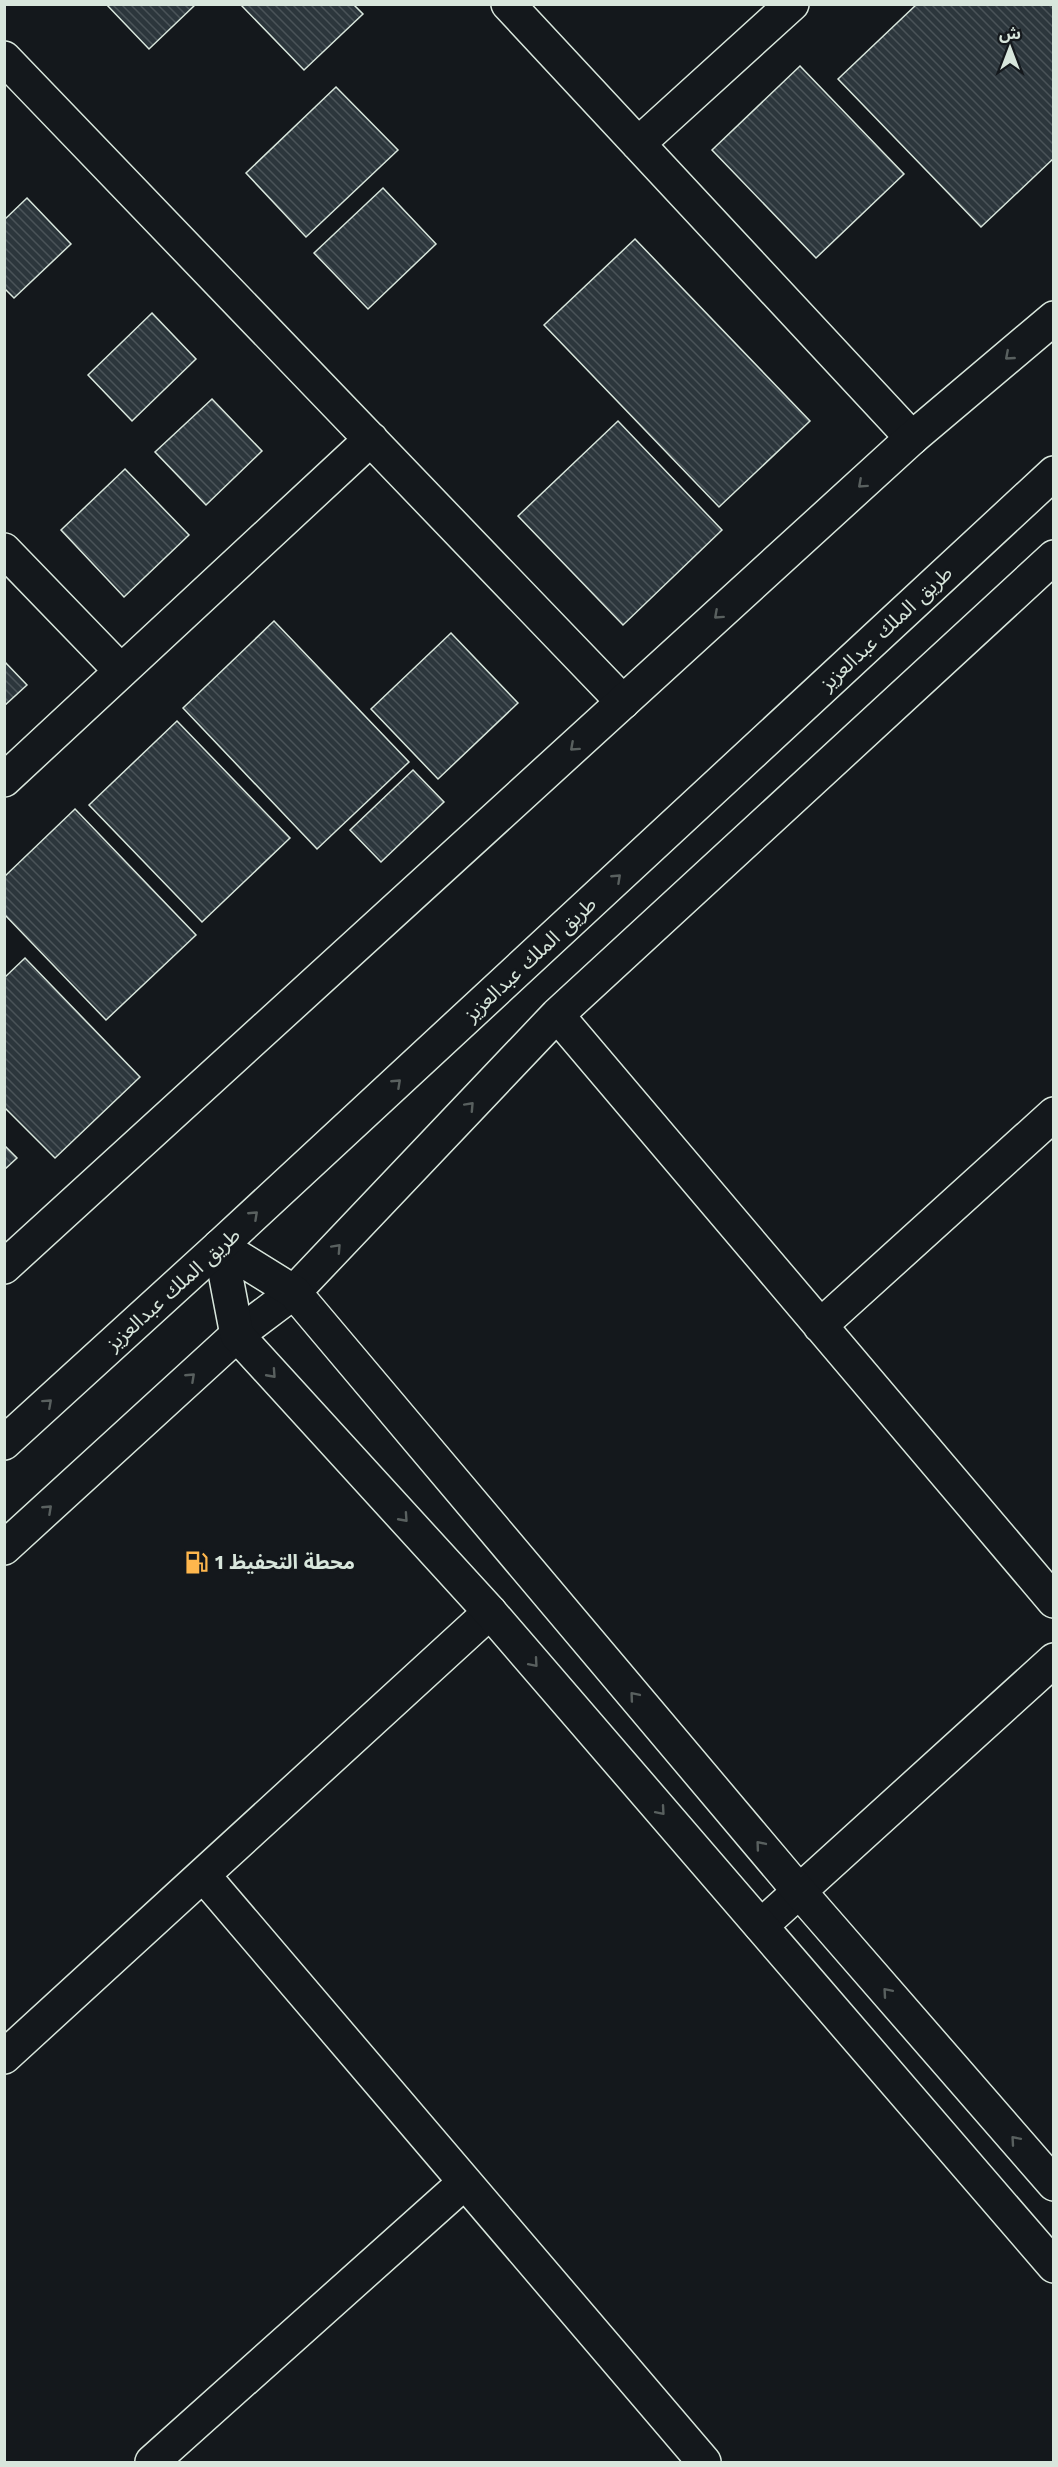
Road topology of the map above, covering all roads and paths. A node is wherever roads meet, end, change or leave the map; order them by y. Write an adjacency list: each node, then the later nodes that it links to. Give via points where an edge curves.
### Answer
1 (508, 4): 4 (main road)
2 (792, 4): 4 (main road)
3 (4, 58): 7 (main road)
4 (638, 144): 6 (main road)
5 (1053, 318): 6 (main road, one-way to 6)
6 (912, 438): 12 (main road, one-way to 12)
7 (371, 439): 11 (main road); 12 (main road)
8 (1053, 473): 16 (main road, طريق الملك عبدالعزيز, one-way to 8)
9 (4, 549): 11 (main road)
10 (1053, 557): 14 (main road)
11 (121, 671): 13 (main road)
12 (623, 702): 17 (main road, one-way to 17)
13 (4, 780)
14 (556, 1015): 18 (main road, one-way to 14); 19 (main road)
15 (1053, 1114): 19 (main road)
16 (220, 1246): 18 (main road); 20 (main road); 21 (main road, طريق الملك عبدالعزيز, one-way to 16)
17 (4, 1267)
18 (294, 1292): 20 (main road); 27 (main road, one-way to 18)
19 (820, 1326): 23 (main road)
20 (237, 1335): 22 (main road, one-way to 20); 24 (main road, one-way to 24)
21 (4, 1443)
22 (4, 1548)
23 (1053, 1601)
24 (490, 1612): 26 (main road); 28 (main road, one-way to 28)
25 (1053, 1660): 27 (main road)
26 (203, 1875): 29 (main road); 31 (main road)
27 (799, 1891): 28 (main road); 30 (main road, one-way to 27)
28 (761, 1926): 32 (main road)
29 (4, 2058)
30 (1051, 2176)
31 (465, 2181): 33 (main road); 34 (main road)
32 (1053, 2266)
33 (152, 2463)
34 (704, 2463)

